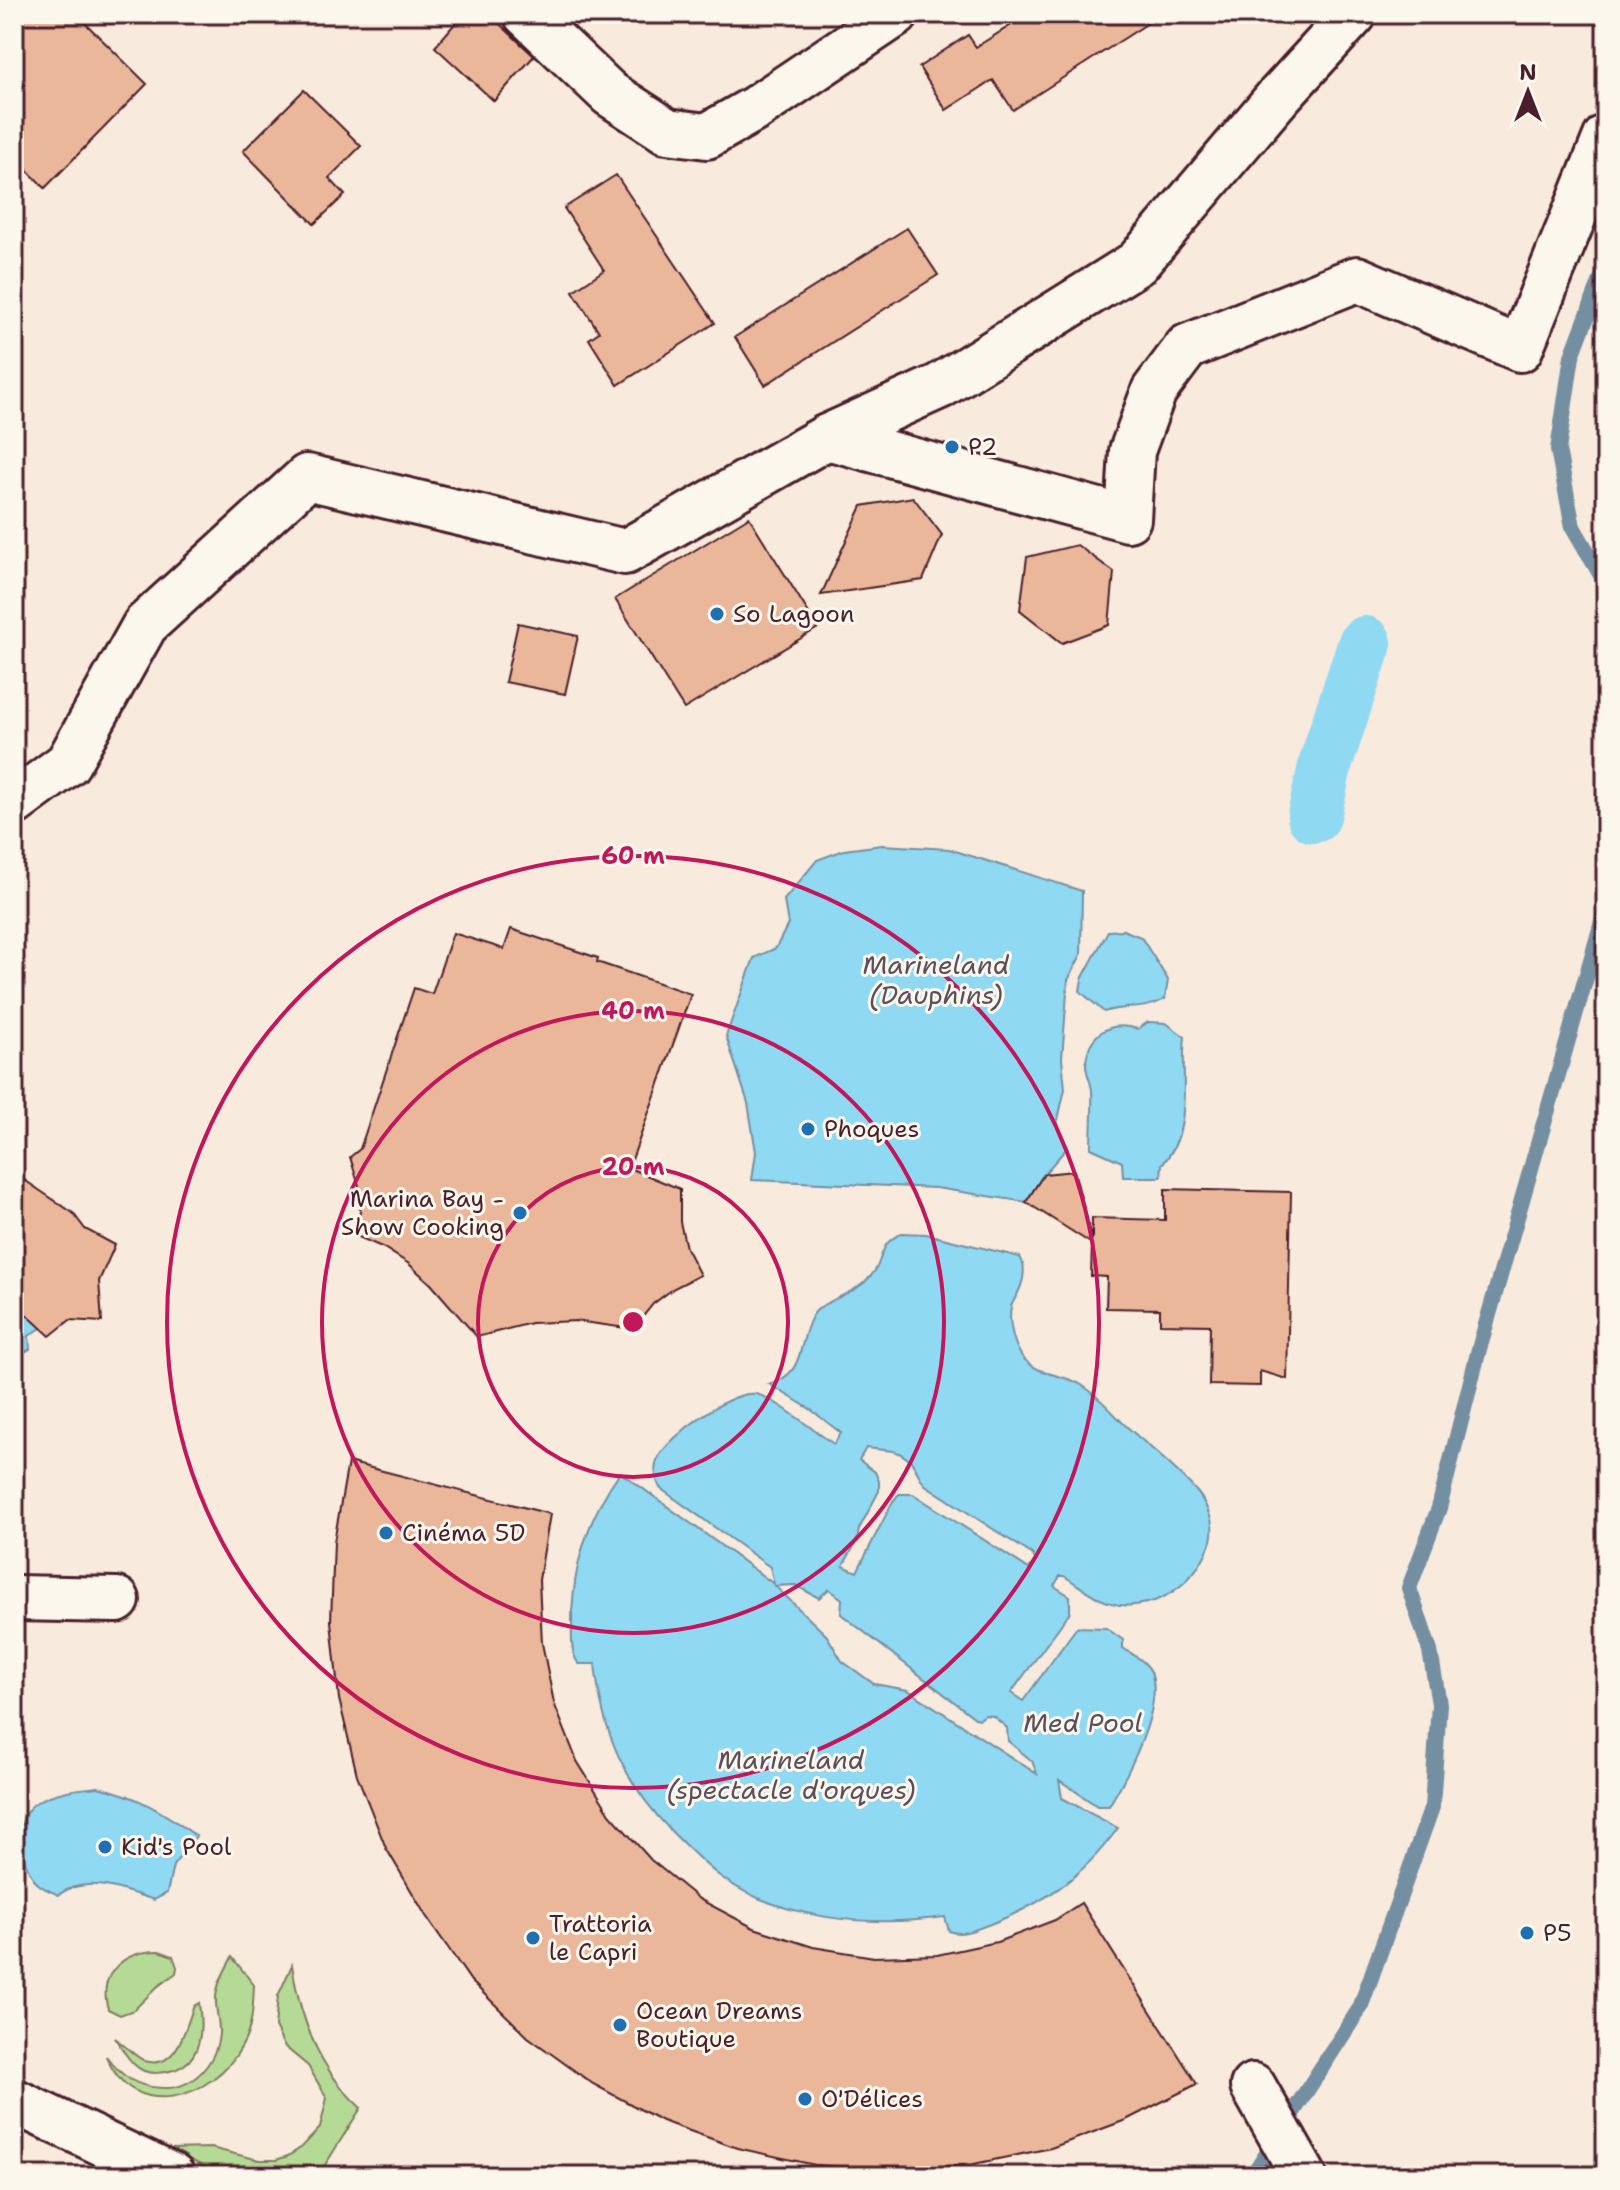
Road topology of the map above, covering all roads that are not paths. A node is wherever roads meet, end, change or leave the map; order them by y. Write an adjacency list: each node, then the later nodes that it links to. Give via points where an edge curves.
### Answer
1 (526, 14): 2 (street, via 610,94 667,131 707,136)
2 (896, 14)
3 (1354, 14): 5 (street, via 1137,263 940,386)
4 (1606, 137): 5 (street, via 1520,349 1357,279 1187,347 1154,391 1132,451 1128,519)
5 (827, 437): 6 (street, via 625,552 307,477 145,625 68,763)
6 (14, 803)
7 (14, 1598): 8 (street)
8 (117, 1600)
9 (1257, 2094): 11 (street)
10 (14, 2101): 12 (street)
11 (1301, 2171)
12 (172, 2176)

